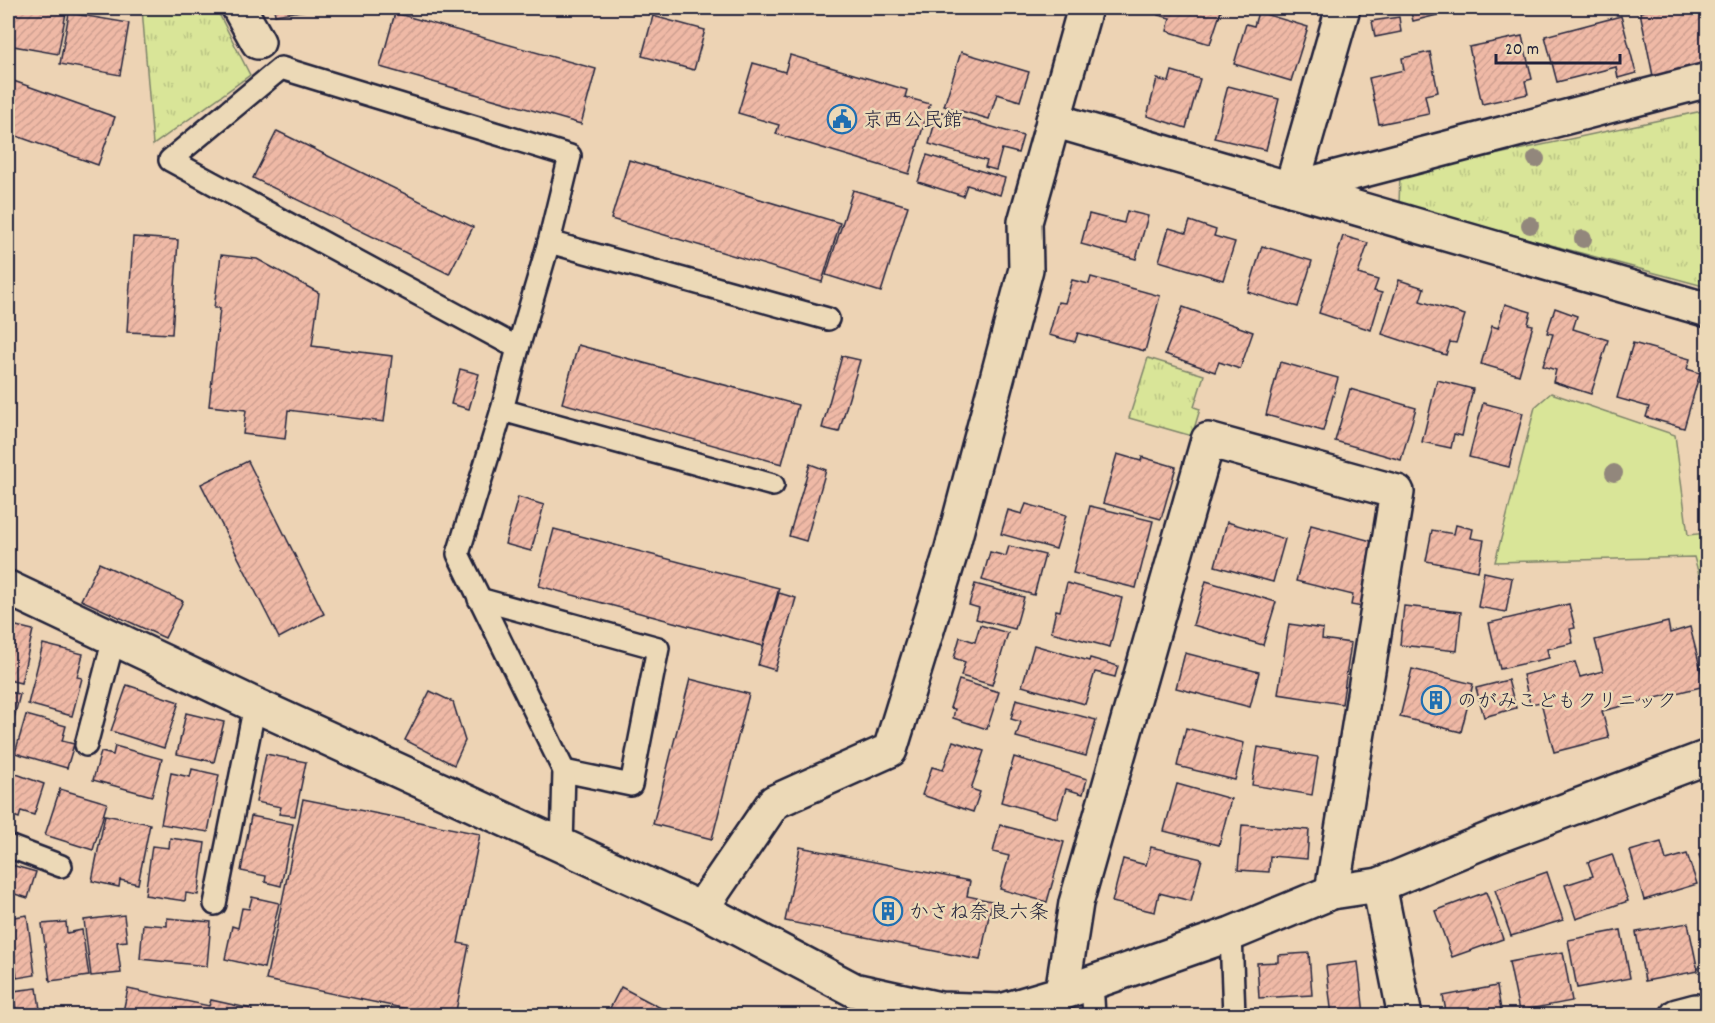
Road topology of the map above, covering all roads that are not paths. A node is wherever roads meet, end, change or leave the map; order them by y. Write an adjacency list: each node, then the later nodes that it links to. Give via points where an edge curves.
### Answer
1 (239, 8): 4 (street)
2 (1085, 8): 6 (street)
3 (1343, 8): 7 (street)
4 (258, 42)
5 (1707, 80): 7 (street)
6 (1053, 120): 7 (street); 27 (street, via 1025,222 1026,269 951,552 890,750 774,802)
7 (1291, 189): 9 (street)
8 (549, 242): 10 (lane); 11 (lane); 11 (lane, via 570,156 281,68 170,159)
9 (1707, 310)
10 (828, 319)
11 (518, 348): 12 (lane)
12 (502, 410): 13 (lane); 15 (lane, via 458,554)
13 (773, 485)
14 (8, 588): 16 (street)
15 (480, 598): 20 (lane); 20 (lane, via 658,648 631,785)
16 (114, 638): 17 (street); 18 (lane)
17 (255, 705): 22 (street); 26 (lane)
18 (86, 745)
19 (1707, 757): 24 (street)
20 (564, 771): 22 (lane)
21 (8, 846): 23 (lane)
22 (562, 846): 27 (street)
23 (61, 866)
24 (1379, 885): 25 (street); 33 (street)
25 (1332, 892): 28 (street); 30 (street, via 1397,492 1208,440 1076,903)
26 (215, 904)
27 (701, 909): 30 (street, via 854,990 940,1009 1000,1011)
28 (1231, 934): 29 (street); 32 (lane)
29 (1092, 982): 30 (street); 31 (lane)
30 (1062, 993)
31 (1094, 1016)
32 (1234, 1016)
33 (1405, 1016)

